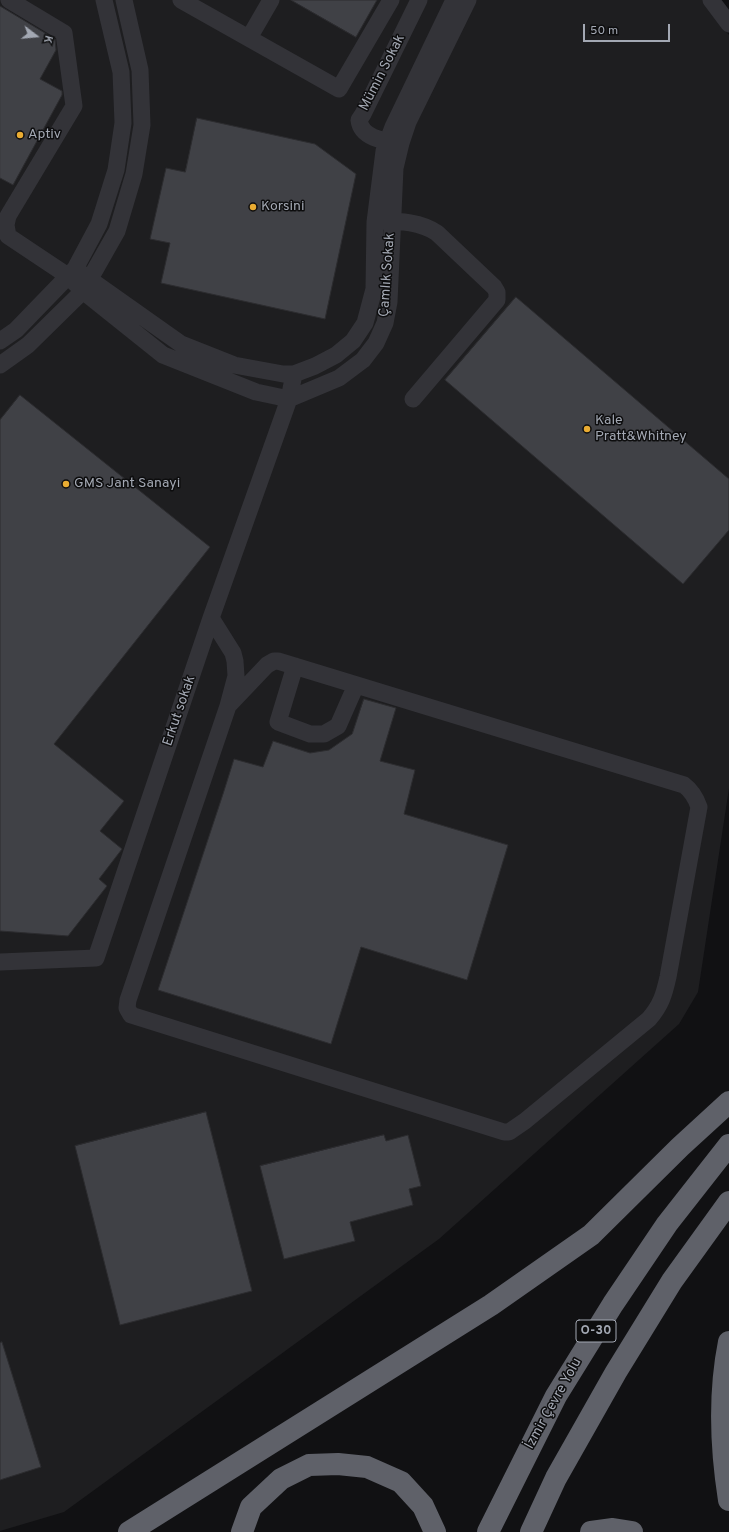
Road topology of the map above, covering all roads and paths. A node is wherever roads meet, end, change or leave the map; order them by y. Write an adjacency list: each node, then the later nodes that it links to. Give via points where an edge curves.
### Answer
1 (9, 0): 16 (street, Çamlık Sokak, via 64,33 74,106 8,216 8,236)
2 (104, 0): 16 (street, via 121,72 123,124 116,170 99,224)
3 (124, 0): 17 (street, via 140,70 142,125 134,174 117,231)
4 (182, 0): 12 (street)
5 (270, 0): 12 (street)
6 (391, 0): 12 (street, via 339,89)
7 (419, 0): 13 (street, Mümin Sokak, via 359,120 364,132 375,138)
8 (454, 0): 13 (street, Çamlık Sokak, via 393,128)
9 (468, 0): 13 (street, Çamlık Sokak, via 408,122)
10 (711, 0): 11 (street)
11 (729, 24)
12 (249, 38)
13 (394, 142): 14 (street, Çamlık Sokak); 15 (street, Çamlık Sokak, via 384,151)
14 (392, 221): 15 (street); 21 (street, Çamlık Sokak, via 389,302 385,323 376,343 363,360 339,378); 22 (street, via 433,230 497,292 497,300)
15 (375, 222): 20 (street, Çamlık Sokak, via 374,288 365,323 353,341 336,355)
16 (72, 272): 17 (street, Çamlık Sokak); 18 (street, via 16,330)
17 (86, 286): 19 (street, via 28,345); 20 (street, Çamlık Sokak, via 181,344 234,365); 21 (street, Çamlık Sokak, via 163,355 256,392)
18 (0, 341)
19 (0, 365)
20 (294, 374): 21 (street, Erkut sokak)
21 (289, 399): 23 (street, Erkut sokak)
22 (413, 399)
23 (211, 618): 26 (street, via 235,661 236,676); 27 (street, Erkut sokak, via 96,958)
24 (295, 666): 25 (street); 25 (street, via 278,722 310,734 324,734 338,726); 26 (street, via 271,663)
25 (356, 685): 26 (street, via 684,785 698,804 668,977 657,1010 509,1132 128,1012 128,1000)
26 (228, 706)
27 (0, 962)
28 (729, 1102): 33 (highway, via 591,1235 485,1309)
29 (729, 1145): 36 (highway, İzmir Çevre Yolu / O-30, via 667,1224 613,1304 556,1396)
30 (729, 1202): 37 (highway, O-30, via 672,1281 616,1372 556,1478)
31 (729, 1342): 32 (highway, via 725,1362 722,1418)
32 (729, 1500)
33 (129, 1532)
34 (242, 1532): 35 (highway, via 251,1507 281,1479 309,1465 338,1464 367,1466 401,1482 423,1506)
35 (435, 1532)
36 (488, 1532)
37 (531, 1532)
38 (591, 1532): 39 (highway, via 613,1529)
39 (632, 1532)

